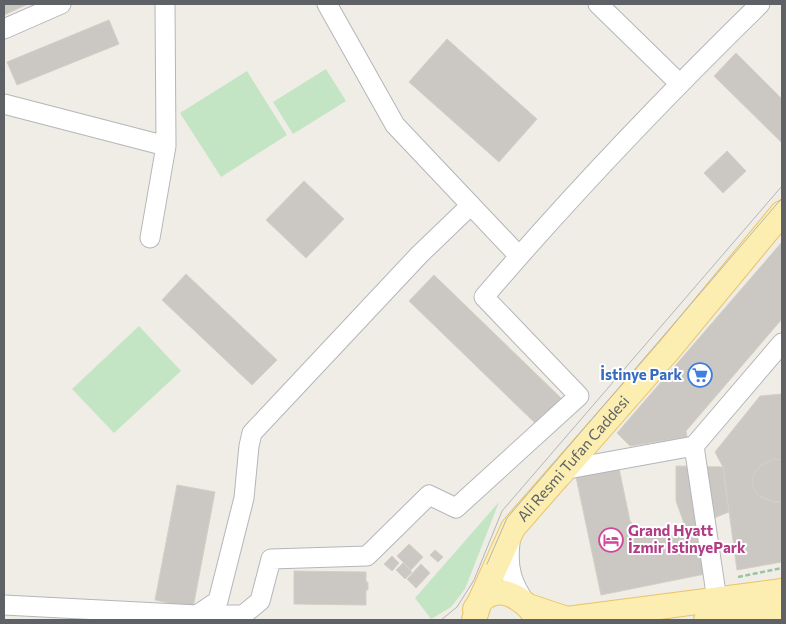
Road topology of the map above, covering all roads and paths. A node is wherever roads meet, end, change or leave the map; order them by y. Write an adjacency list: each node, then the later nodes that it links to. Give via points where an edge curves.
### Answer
1 (61, 4): 6 (lane)
2 (166, 4): 9 (lane)
3 (327, 4): 10 (lane, via 395,124)
4 (598, 4): 7 (lane)
5 (760, 4): 7 (lane)
6 (4, 29)
7 (679, 83): 13 (lane)
8 (4, 104): 9 (lane)
9 (166, 146): 12 (lane)
10 (471, 205): 13 (lane); 22 (lane, via 420,254 252,434 244,498 218,601)
11 (782, 213): 21 (main road, Ali Resmi Tufan Caddesi, via 514,528)
12 (150, 238)
13 (520, 256): 22 (lane, via 484,297 579,396 456,508 429,495 367,556 271,559 260,601 243,615)
14 (782, 343): 15 (lane)
15 (694, 446): 19 (lane); 20 (lane, via 568,469 515,530 510,544 508,566 514,584)
16 (782, 591): 19 (main road)
17 (4, 605): 22 (lane)
18 (782, 608): 19 (main road)
19 (711, 610): 20 (main road, via 567,619)
20 (533, 613): 21 (main road, via 517,598 496,593 488,595)
21 (474, 614)
22 (197, 615)

